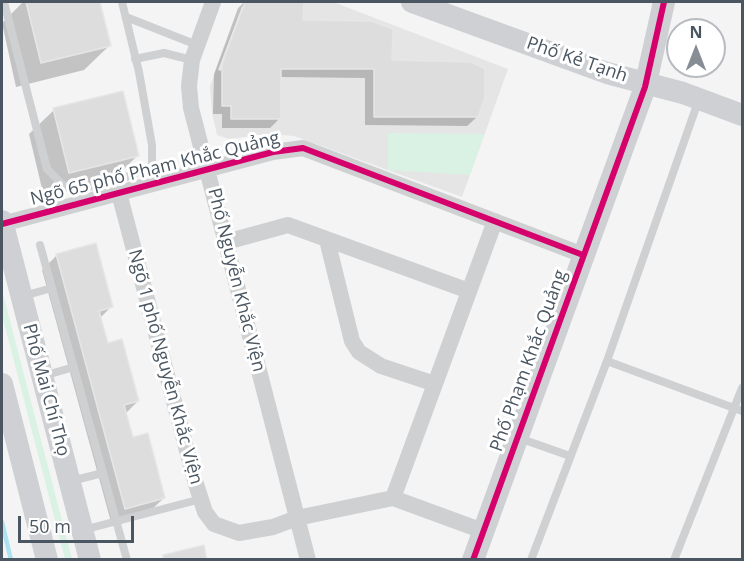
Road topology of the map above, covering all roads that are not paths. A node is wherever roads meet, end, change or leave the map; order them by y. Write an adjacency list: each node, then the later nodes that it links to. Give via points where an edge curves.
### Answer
1 (4, 2): 8 (lane, via 46,166 70,190 85,189 152,166 152,145)
2 (122, 2): 6 (lane)
3 (213, 2): 7 (street, Phố Nguyễn Khắc Viện)
4 (412, 2): 9 (street, Phố Kẻ Tạnh, via 607,73)
5 (664, 2): 9 (street, Phố Phạm Khắc Quảng)
6 (126, 17): 7 (lane); 8 (lane)
7 (195, 52): 8 (lane, via 164,52); 12 (street, Phố Nguyễn Khắc Viện, via 190,100)
8 (135, 59)
9 (646, 83): 10 (street, Phố Kẻ Tạnh); 19 (street, Phố Phạm Khắc Quảng)
10 (699, 99): 11 (street, Phố Kẻ Tạnh); 23 (lane)
11 (742, 115)
12 (207, 170): 13 (street, Ngõ 65 phố Phạm Khắc Quảng); 14 (street, Ngõ 65 phố Phạm Khắc Quảng, via 303,148); 17 (street, Phố Nguyễn Khắc Viện)
13 (119, 193): 15 (street, Ngõ 65 phố Phạm Khắc Quảng); 35 (street, Ngõ 1 phố Nguyễn Khắc Viện)
14 (495, 221): 19 (street, Ngõ 65 phố Phạm Khắc Quảng); 21 (street)
15 (2, 223): 22 (street, Phố Mai Chí Thọ)
16 (327, 240): 17 (street, via 288,225); 21 (street); 27 (street, via 352,341 359,352 381,366)
17 (226, 242): 36 (street, Phố Nguyễn Khắc Viện)
18 (40, 245): 20 (lane)
19 (584, 255): 30 (street, Phố Phạm Khắc Quảng)
20 (52, 288): 22 (lane); 24 (lane)
21 (469, 291): 27 (street)
22 (21, 296): 25 (street, Phố Mai Chí Thọ)
23 (607, 361): 29 (lane); 31 (lane)
24 (74, 367): 25 (lane); 32 (lane)
25 (42, 377): 33 (street, Phố Mai Chí Thọ)
26 (2, 384): 40 (street)
27 (435, 384): 34 (street)
28 (742, 388): 29 (lane)
29 (738, 410): 46 (lane)
30 (517, 437): 31 (lane); 39 (street, Phố Phạm Khắc Quảng)
31 (570, 456): 45 (lane)
32 (103, 473): 33 (lane); 37 (lane)
33 (69, 482): 38 (street, Phố Mai Chí Thọ)
34 (393, 498): 36 (street, Ngõ 1 phố Nguyễn Khắc Viện); 39 (street)
35 (201, 499): 36 (street, Ngõ 1 phố Nguyễn Khắc Viện, via 214,524 239,533); 37 (lane)
36 (297, 518): 43 (street, Phố Nguyễn Khắc Viện)
37 (116, 521): 38 (lane); 42 (lane)
38 (82, 530): 41 (street, Phố Mai Chí Thọ)
39 (483, 531): 44 (street, Phố Phạm Khắc Quảng)
40 (47, 560)
41 (90, 560)
42 (127, 560)
43 (308, 560)
44 (473, 560)
45 (531, 560)
46 (674, 560)

